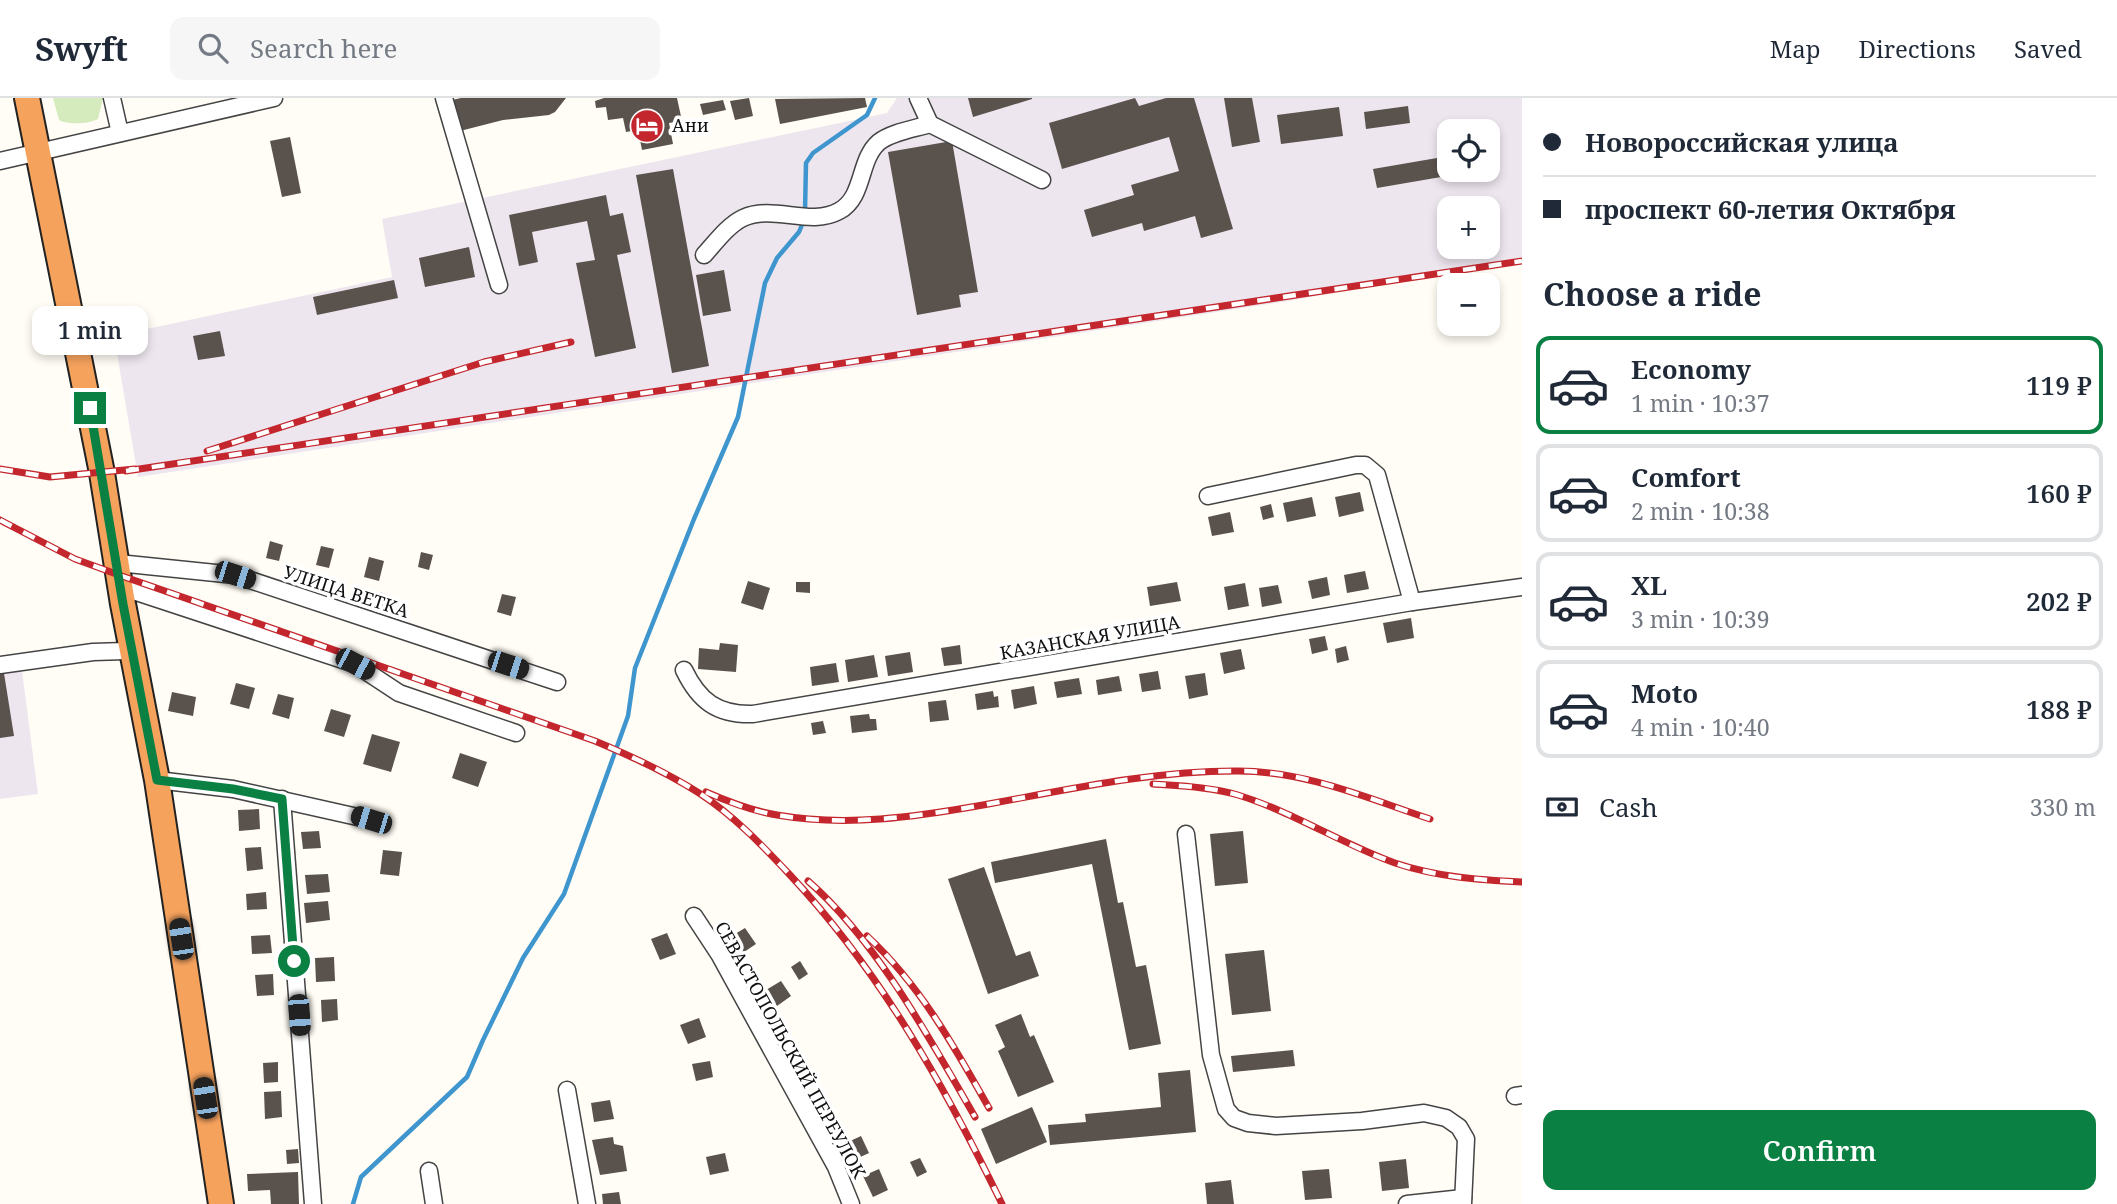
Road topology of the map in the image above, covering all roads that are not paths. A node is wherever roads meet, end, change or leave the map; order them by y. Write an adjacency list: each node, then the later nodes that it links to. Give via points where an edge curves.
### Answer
1 (27, 98): 8 (highway)
2 (112, 98): 7 (street)
3 (274, 98): 7 (street)
4 (444, 98): 12 (street)
5 (918, 98): 6 (street)
6 (930, 124): 10 (street); 11 (street, via 880,141 852,200 838,211 744,217)
7 (120, 133): 8 (street)
8 (38, 154): 9 (street); 14 (highway)
9 (0, 161)
10 (1042, 180)
11 (704, 255)
12 (499, 285)
13 (1208, 496): 16 (street, via 1365,466 1377,475)
14 (121, 585): 17 (highway); 20 (street, УЛИЦА ВЕТКА, via 235,575); 21 (street, via 355,664 399,693); 22 (highway)
15 (1522, 587): 16 (street, КАЗАНСКАЯ УЛИЦА)
16 (1412, 603): 19 (street, КАЗАНСКАЯ УЛИЦА, via 753,715 716,708 702,699)
17 (125, 651): 18 (street); 30 (highway)
18 (0, 665)
19 (684, 670)
20 (557, 682)
21 (516, 733)
22 (157, 780): 23 (street); 31 (highway)
23 (282, 799): 24 (street); 32 (street)
24 (371, 820)
25 (1186, 834): 29 (street, via 1211,1055 1226,1109 1241,1121 1276,1126 1424,1113 1447,1118 1466,1139)
26 (694, 916): 35 (street, СЕВАСТОПОЛЬСКИЙ ПЕРЕУЛОК, via 836,1167)
27 (567, 1090): 34 (street)
28 (429, 1171): 33 (street)
29 (1463, 1201): 36 (street)
30 (204, 1204)
31 (220, 1204)
32 (313, 1204)
33 (434, 1204)
34 (587, 1204)
35 (851, 1204)
36 (1407, 1204)

